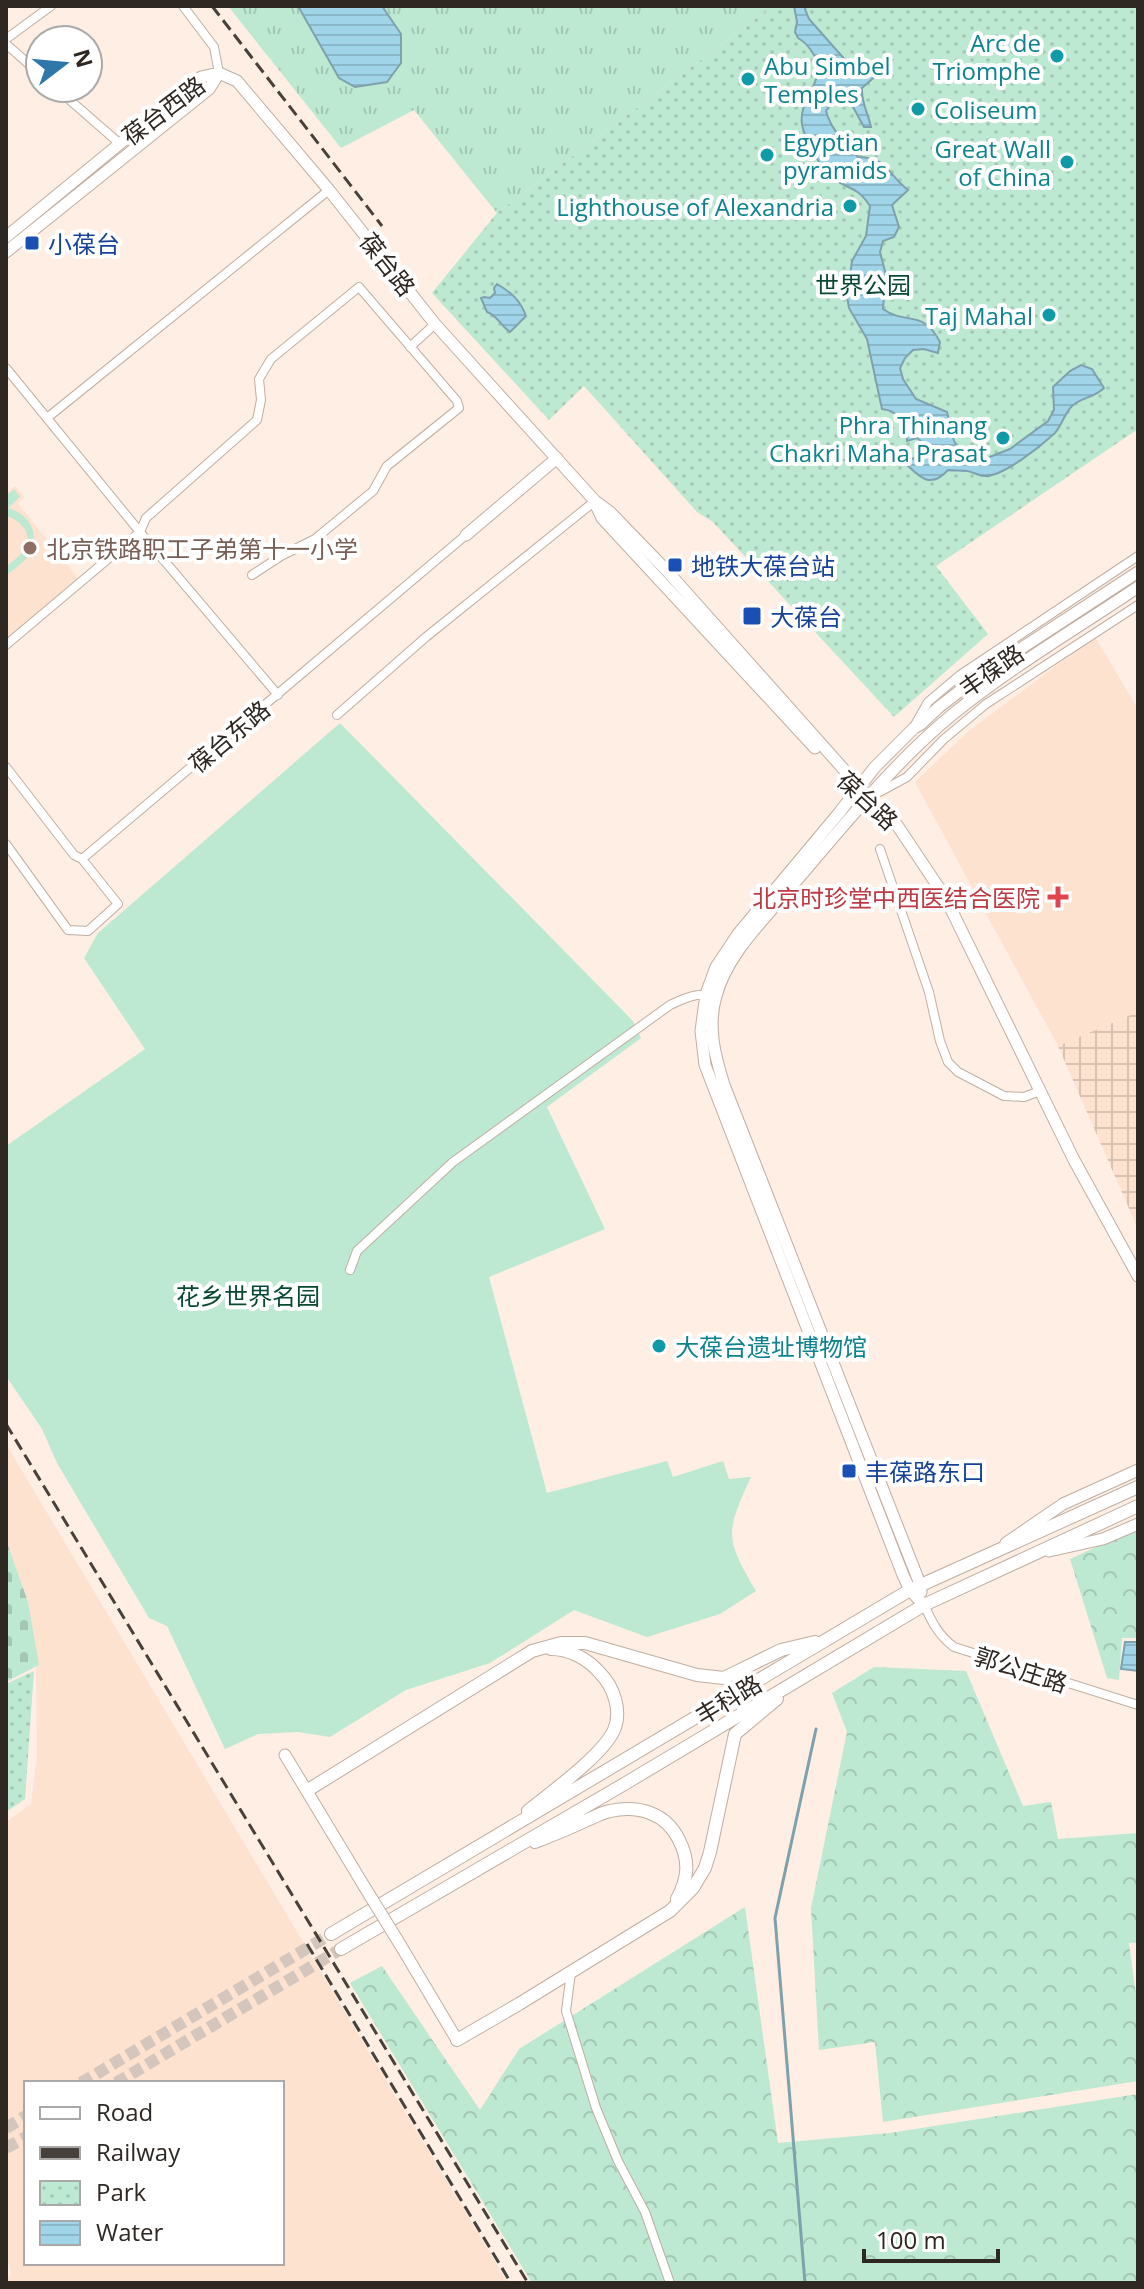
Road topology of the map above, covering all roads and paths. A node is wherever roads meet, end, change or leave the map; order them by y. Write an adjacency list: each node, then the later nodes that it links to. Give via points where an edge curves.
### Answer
1 (51, 6): 3 (street)
2 (183, 6): 5 (street, via 214,47)
3 (6, 42): 4 (street)
4 (24, 59)
5 (219, 73): 7 (street, 葆台西路, via 201,77); 8 (street, 葆台路, via 237,81); 10 (street, 葆台西路, via 209,89)
6 (74, 104): 7 (street)
7 (119, 143): 9 (street, 葆台西路)
8 (329, 190): 11 (street, 葆台路); 14 (street)
9 (6, 237)
10 (6, 252)
11 (435, 324): 12 (street); 15 (street, 葆台路)
12 (410, 347): 17 (street, via 359,287 271,359 259,379 257,420 146,518); 21 (street, via 459,408 387,466 373,491 315,539)
13 (6, 368): 14 (street)
14 (47, 418): 17 (street)
15 (557, 458): 16 (street, 葆台路); 18 (street)
16 (595, 501): 26 (street); 29 (street, 葆台路, via 602,518)
17 (140, 532): 24 (street); 25 (street)
18 (466, 535): 25 (street, 葆台东路)
19 (1138, 556): 27 (street, via 960,675 928,702)
20 (1138, 572): 27 (street, 丰葆路, via 979,676)
21 (252, 575)
22 (1138, 587): 30 (street, 丰葆路, via 953,714)
23 (1138, 605): 30 (street, via 996,697 907,777)
24 (6, 645)
25 (278, 695): 34 (street, 葆台东路)
26 (337, 715)
27 (914, 728): 29 (street, 丰葆路)
28 (6, 767): 34 (street)
29 (858, 789): 30 (street, 葆台路); 36 (street, 丰葆路, via 738,934 716,967)
30 (868, 799): 36 (street, 丰葆路, via 758,926); 37 (street, 葆台路, via 895,822 945,897)
31 (6, 844): 33 (street)
32 (880, 849): 37 (street, via 948,1062 1004,1096)
33 (15, 856): 34 (street, via 68,930 88,931 118,904); 35 (street)
34 (82, 859)
35 (6, 863)
36 (710, 996): 38 (street, via 687,997 670,1005 453,1162 357,1251); 46 (street, via 701,1031 705,1065)
37 (1040, 1091): 39 (street, 葆台路)
38 (350, 1270)
39 (1138, 1276)
40 (1138, 1470): 44 (street, via 1063,1504)
41 (1138, 1487): 44 (main road, 丰科路)
42 (1138, 1506): 45 (main road, 丰科路)
43 (1138, 1524): 45 (street, via 1103,1539)
44 (991, 1552): 46 (main road, 丰科路)
45 (1032, 1554): 47 (main road, 丰科路)
46 (915, 1587): 47 (street); 48 (main road, 丰科路)
47 (924, 1605): 50 (main road, 丰科路); 51 (street, 郭公庄路, via 943,1639 954,1647)
48 (830, 1638): 49 (main road, via 781,1650 724,1678 585,1643); 54 (main road, 丰科路)
49 (532, 1651): 53 (main road); 54 (main road, via 557,1649 594,1665 615,1697 614,1731 598,1752)
50 (803, 1676): 55 (main road, 丰科路); 56 (main road, via 735,1734 705,1868)
51 (1138, 1705)
52 (285, 1755): 53 (street)
53 (308, 1790): 60 (street, bridge)
54 (500, 1835): 57 (main road, 丰科路)
55 (506, 1852): 56 (main road, via 610,1811 646,1810 663,1820 686,1855 682,1889); 58 (main road, 丰科路)
56 (670, 1911): 59 (main road)
57 (331, 1934)
58 (341, 1949)
59 (571, 1972): 60 (main road); 61 (street, via 566,2011 596,2108 645,2212)
60 (457, 2040)
61 (670, 2283)

